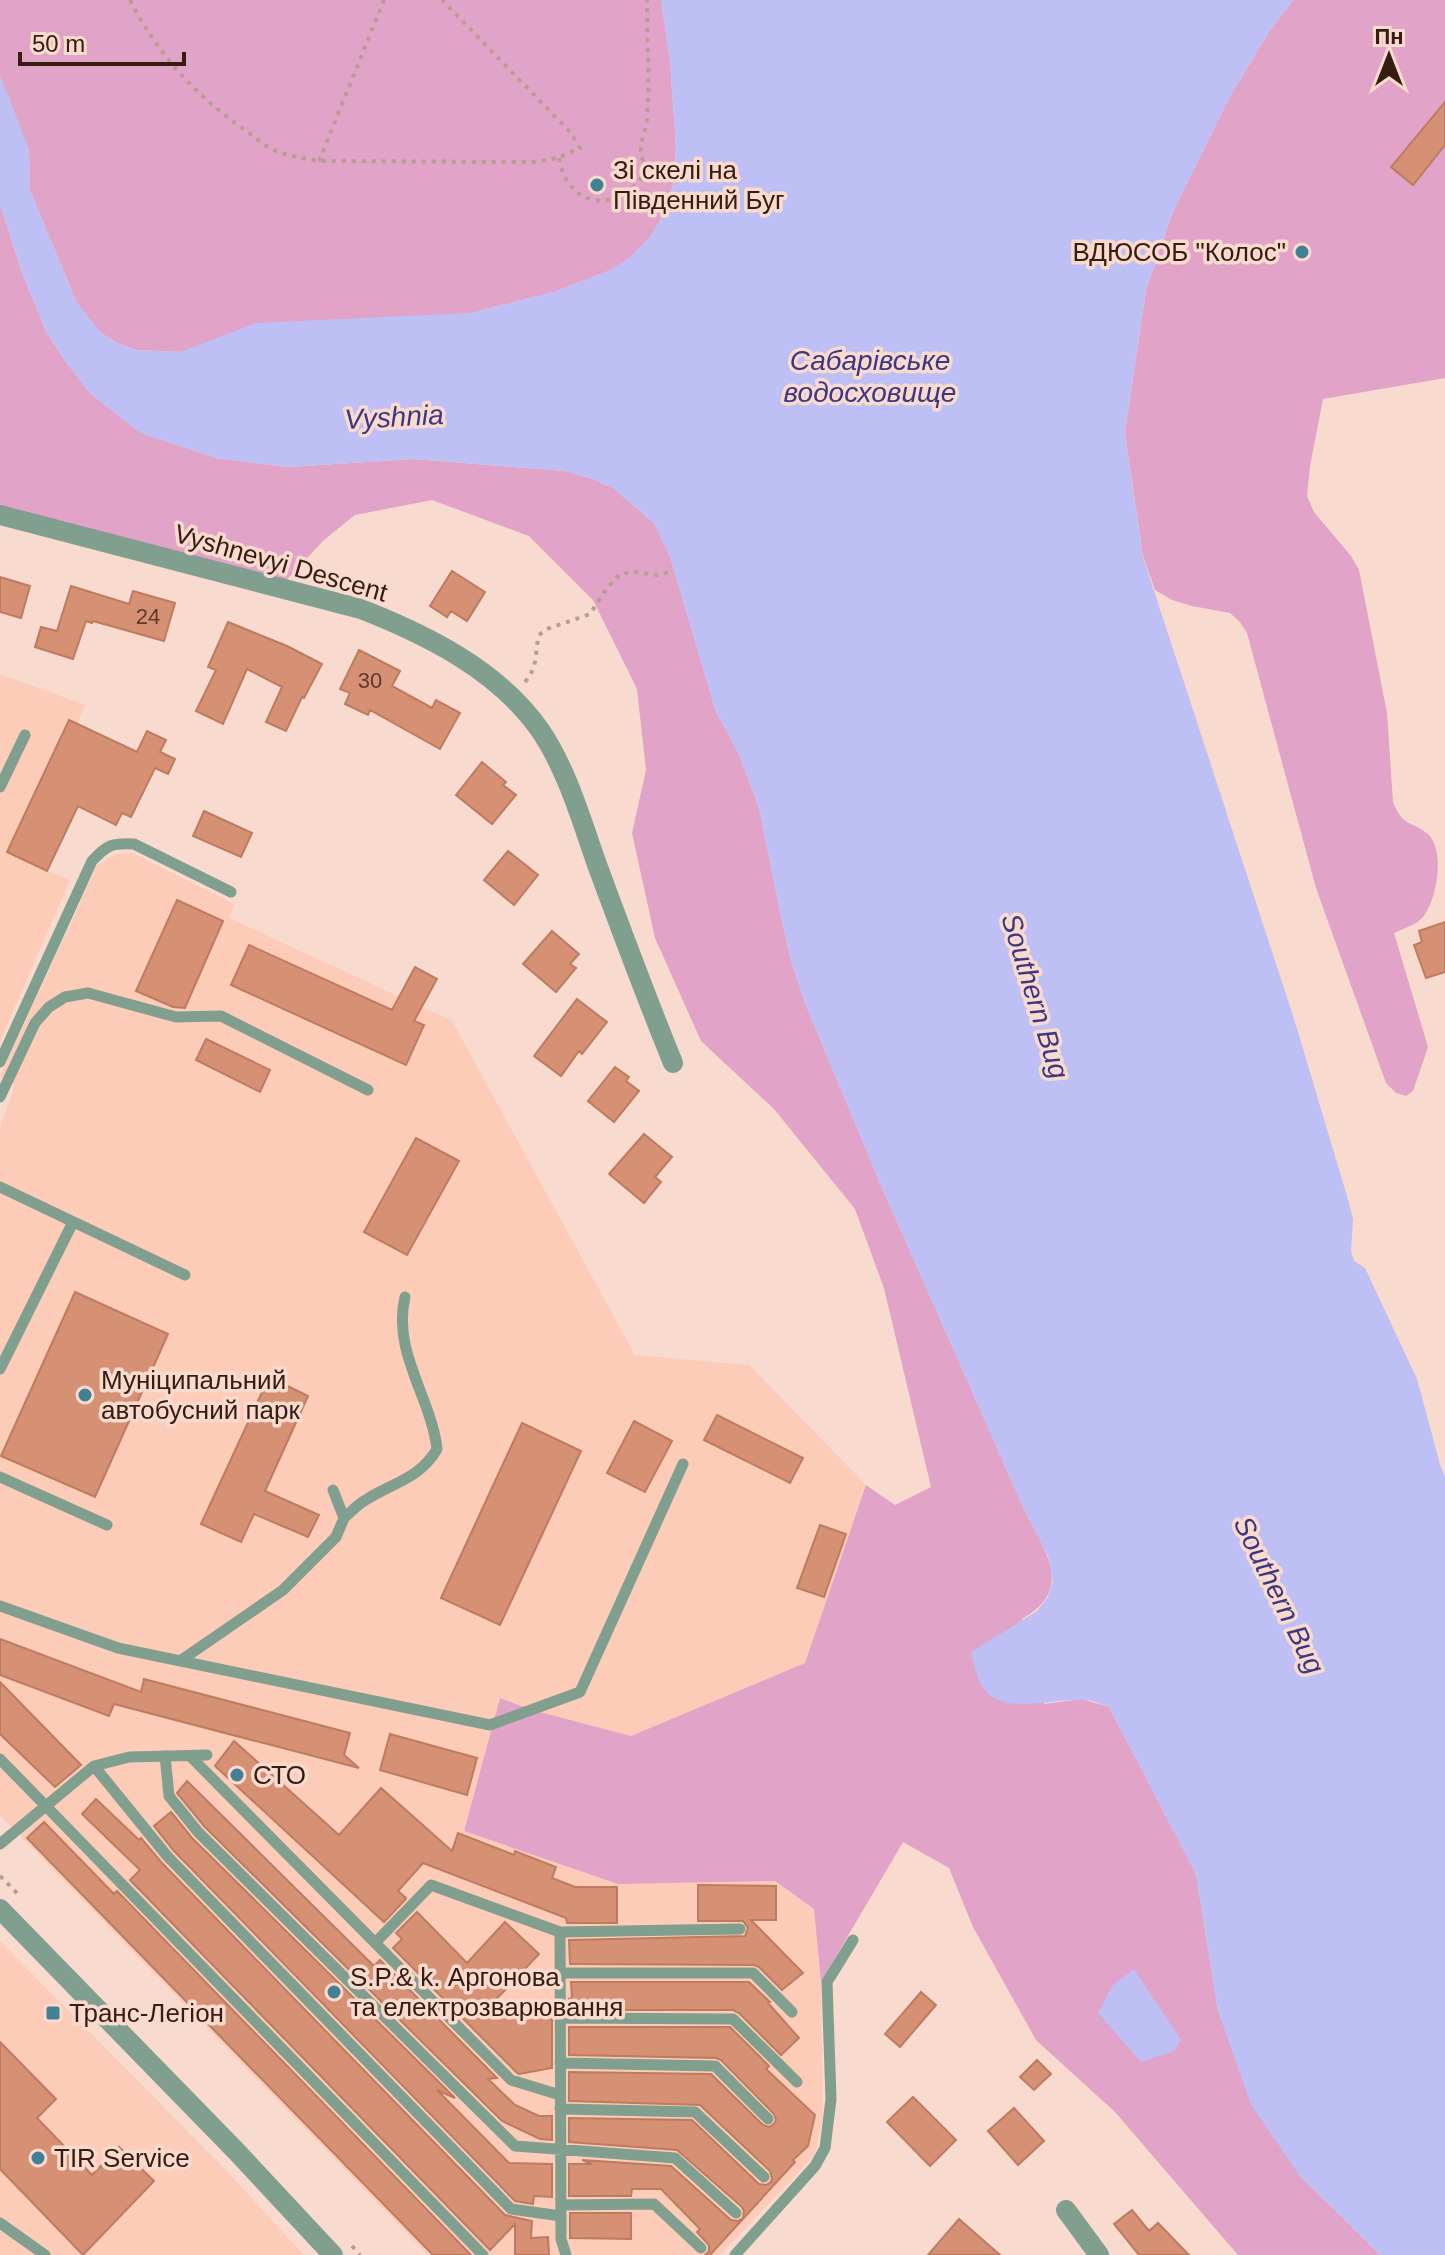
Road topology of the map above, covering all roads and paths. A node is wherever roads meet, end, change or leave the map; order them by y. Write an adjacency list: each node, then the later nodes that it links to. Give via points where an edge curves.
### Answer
1 (130, 0): 6 (path, via 155,44 228,119 273,150)
2 (384, 0): 6 (path)
3 (442, 0): 5 (path, via 576,139 580,148)
4 (647, 0): 5 (path, via 643,175 624,194 606,201 591,199 566,182)
5 (558, 158): 6 (path)
6 (319, 161)
7 (0, 515): 14 (street, Vyshnevyi Descent, via 361,609 436,643 501,687 540,730 569,786)
8 (672, 572): 9 (path, via 620,574 590,614 539,635)
9 (532, 673)
10 (25, 735): 11 (lane)
11 (0, 787)
12 (231, 892): 13 (lane, via 134,844 106,847 92,861)
13 (0, 1062)
14 (673, 1063)
15 (368, 1090): 16 (lane, via 221,1016 176,1017 88,993 65,997 35,1023)
16 (0, 1097)
17 (0, 1187): 18 (lane)
18 (73, 1222): 19 (lane); 21 (lane)
19 (185, 1275)
20 (405, 1297): 25 (lane, via 406,1349 437,1449 422,1470 363,1501)
21 (0, 1369)
22 (683, 1464): 28 (lane, via 580,1692 490,1725)
23 (0, 1477): 26 (lane)
24 (333, 1490): 25 (lane)
25 (344, 1518): 28 (lane, via 336,1537 283,1590)
26 (107, 1525)
27 (0, 1606): 28 (lane, via 118,1648)
28 (180, 1661)
29 (207, 1755): 31 (lane)
30 (165, 1756): 31 (lane); 33 (lane, via 129,1757); 49 (lane, via 169,1796 209,1843 515,2146)
31 (190, 1756): 40 (lane)
32 (0, 1759): 34 (lane)
33 (94, 1766): 34 (lane); 51 (lane, via 168,1857 511,2209)
34 (47, 1806): 35 (lane); 58 (lane)
35 (0, 1844)
36 (0, 1909): 57 (street)
37 (740, 1929): 38 (lane)
38 (560, 1932): 40 (lane, via 431,1885); 41 (lane)
39 (853, 1940): 60 (lane, via 827,1982 831,2099 825,2148)
40 (375, 1943): 46 (lane, via 511,2080)
41 (560, 1973): 42 (lane, via 753,1973); 43 (lane)
42 (792, 2012)
43 (560, 2018): 44 (lane); 45 (lane, via 733,2019)
44 (560, 2063): 46 (lane); 48 (lane, via 715,2066)
45 (797, 2082)
46 (560, 2095): 47 (lane)
47 (560, 2109): 49 (lane); 50 (lane, via 695,2112)
48 (768, 2119)
49 (561, 2150): 51 (lane); 53 (lane, via 675,2158)
50 (764, 2177)
51 (561, 2210): 55 (lane, via 654,2204); 59 (lane)
52 (1066, 2210): 61 (street)
53 (736, 2213)
54 (0, 2223): 56 (lane)
55 (701, 2248)
56 (45, 2255)
57 (333, 2255)
58 (483, 2255)
59 (566, 2255)
60 (735, 2255)
61 (1099, 2255)

